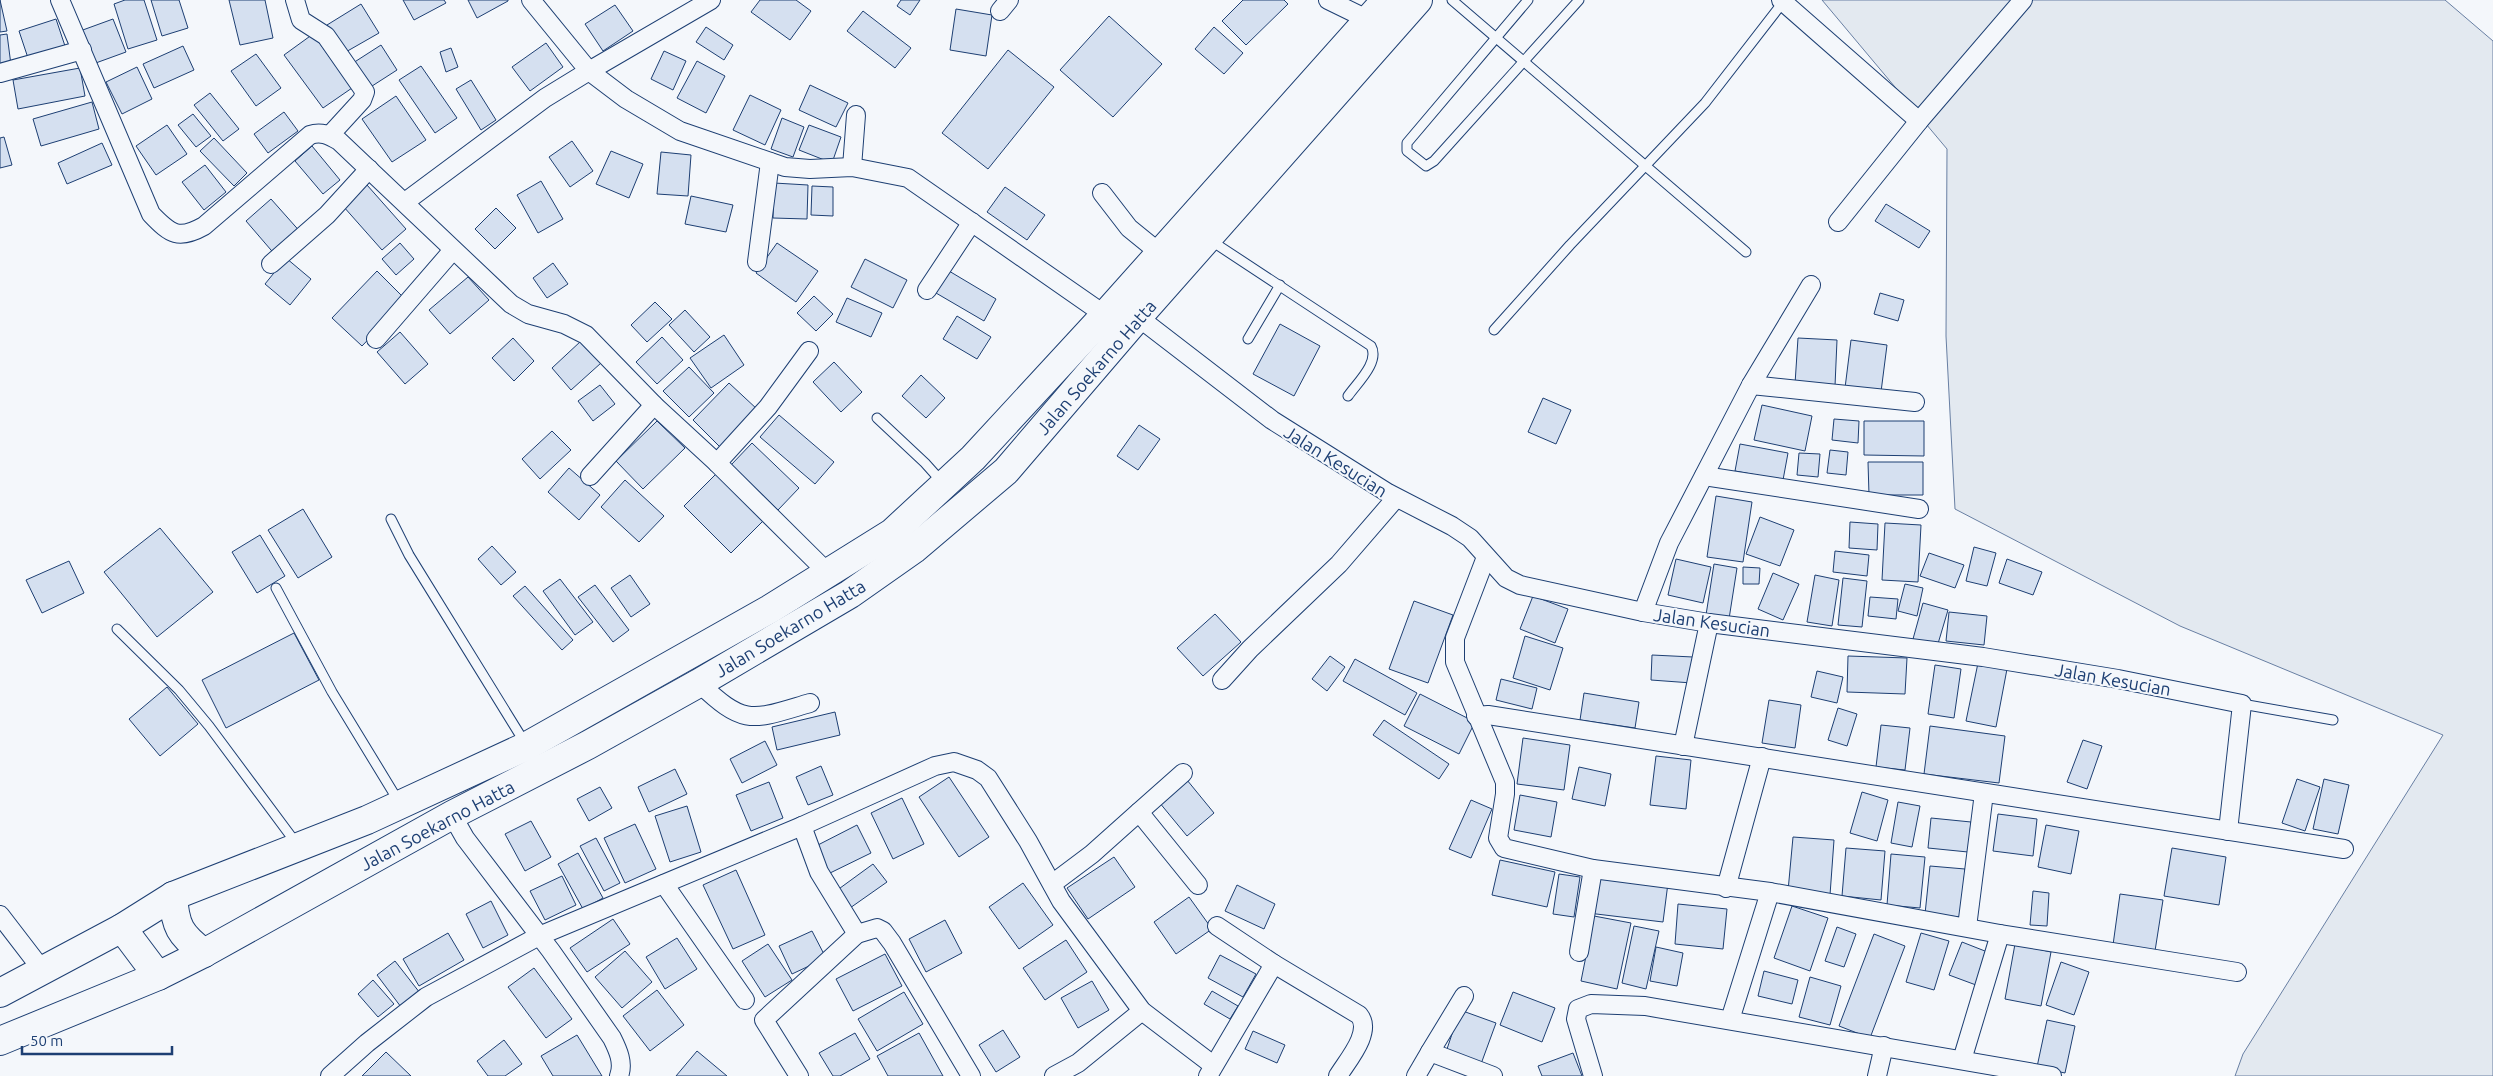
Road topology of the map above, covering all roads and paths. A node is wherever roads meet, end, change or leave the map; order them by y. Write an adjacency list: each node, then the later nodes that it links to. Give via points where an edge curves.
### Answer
1 (60, 0): 14 (street)
2 (295, 0): 20 (street, via 301,20 326,36 365,92 362,100)
3 (531, 0): 16 (street)
4 (711, 0): 16 (street)
5 (1328, 0): 12 (street)
6 (1418, 0): 29 (highway, Jalan Soekarno Hatta)
7 (1452, 0): 13 (lane)
8 (1528, 0): 13 (lane)
9 (1579, 0): 15 (lane)
10 (1783, 0): 19 (street); 23 (lane, via 1705,103)
11 (2023, 0): 19 (street)
12 (1377, 10): 32 (highway, Jalan Soekarno Hatta)
13 (1494, 39): 15 (lane); 15 (lane, via 1407,143 1407,151 1419,162 1426,166 1434,161)
14 (82, 50): 17 (street); 20 (street, via 152,214 175,234 189,234 204,226 310,135)
15 (1522, 62): 23 (lane)
16 (589, 70): 21 (street, via 626,99 680,131); 26 (street, via 545,98)
17 (0, 73)
18 (856, 115): 22 (street)
19 (1919, 121): 28 (street)
20 (330, 135): 24 (street)
21 (770, 162): 22 (street, via 797,169); 33 (street)
22 (852, 167): 27 (street, via 908,178)
23 (1646, 167): 31 (lane); 40 (lane)
24 (370, 169): 26 (street); 34 (street, via 327,215)
25 (1102, 193): 32 (street, via 1129,228)
26 (406, 202): 30 (street)
27 (972, 222): 37 (street); 38 (street)
28 (1838, 222)
29 (1208, 238): 35 (lane); 39 (highway, Jalan Soekarno Hatta)
30 (453, 250): 41 (street); 47 (street, via 519,310 564,324 586,335)
31 (1746, 252)
32 (1161, 254): 38 (highway, Jalan Soekarno Hatta)
33 (757, 262)
34 (271, 264)
35 (1280, 285): 42 (lane); 45 (lane, via 1371,346 1374,352 1372,362)
36 (1811, 285): 44 (street)
37 (927, 290)
38 (1105, 315): 52 (highway, Jalan Soekarno Hatta, via 973,458)
39 (1138, 317): 53 (street, Jalan Kesucian, via 1272,420); 63 (highway, Jalan Soekarno Hatta, via 1006,471 914,549 850,594)
40 (1494, 330)
41 (376, 338)
42 (1248, 339)
43 (809, 351): 49 (street, via 768,407)
44 (1751, 385): 46 (street); 51 (street)
45 (1348, 396)
46 (1915, 402)
47 (654, 405): 49 (street); 50 (street)
48 (877, 418): 52 (lane)
49 (717, 463): 57 (street)
50 (590, 476)
51 (1704, 476): 54 (street); 59 (street, via 1668,543)
52 (944, 484): 57 (highway, Jalan Soekarno Hatta, via 892,533)
53 (1396, 498): 56 (street, Jalan Kesucian, via 1452,526 1470,538); 62 (street, via 1339,564 1250,648)
54 (1919, 509)
55 (390, 519): 68 (lane)
56 (1486, 557): 59 (street, Jalan Kesucian, via 1506,578 1520,585); 66 (street, via 1455,638 1455,662)
57 (827, 572): 68 (highway, Jalan Soekarno Hatta, via 770,609)
58 (276, 588): 73 (lane, via 332,692)
59 (1643, 612): 60 (street, Jalan Kesucian)
60 (1708, 623): 65 (street, Jalan Kesucian, via 1983,657); 69 (street)
61 (117, 629): 78 (lane, via 179,690)
62 (1222, 680)
63 (698, 683): 64 (street, via 732,711 747,716 759,718); 75 (highway, Jalan Soekarno Hatta, via 588,745)
64 (810, 703)
65 (2242, 704): 67 (lane); 77 (street)
66 (1476, 716): 69 (street, via 1488,715); 80 (street, via 1505,782 1499,843 1514,851)
67 (2333, 720)
68 (527, 746): 73 (highway, Jalan Soekarno Hatta)
69 (1683, 746): 70 (street)
70 (1762, 757): 72 (street); 84 (street)
71 (1183, 773): 74 (street)
72 (1984, 793): 77 (street); 89 (street)
73 (400, 805): 78 (highway, Jalan Soekarno Hatta)
74 (1139, 812): 82 (street); 83 (street)
75 (452, 815): 93 (street); 95 (highway, Jalan Soekarno Hatta)
76 (802, 826): 81 (street); 82 (street, via 935,766 954,762 977,770 988,778); 91 (street, via 819,872)
77 (2228, 831): 79 (street)
78 (297, 846): 86 (highway, Jalan Soekarno Hatta)
79 (2344, 849)
80 (1593, 869): 84 (street); 94 (street)
81 (664, 884): 93 (street); 102 (street)
82 (1052, 884): 103 (street)
83 (1198, 885)
84 (1726, 888): 85 (street)
85 (1770, 892): 89 (street); 104 (street)
86 (173, 896): 90 (highway, Jalan Soekarno Hatta); 95 (highway, via 174,919 186,939)
87 (0, 915): 97 (street)
88 (1217, 926): 96 (street)
89 (1967, 927): 92 (street)
90 (122, 928): 97 (highway, Jalan Soekarno Hatta); 99 (highway)
91 (857, 934): 112 (street, via 764,1020); 113 (street, via 877,928 882,931)
92 (2000, 934): 98 (street); 108 (street)
93 (540, 936): 110 (street, via 426,997); 111 (street, via 612,1038 619,1051)
94 (1579, 952)
95 (204, 953): 99 (highway, Jalan Soekarno Hatta)
96 (1274, 964): 109 (street); 115 (street, via 1364,1020 1360,1040)
97 (43, 971): 100 (highway, Jalan Soekarno Hatta)
98 (2237, 972)
99 (158, 976): 105 (highway, Jalan Soekarno Hatta)
100 (0, 994)
101 (1464, 996): 107 (street)
102 (746, 1000)
103 (1142, 1011): 109 (street); 114 (street, via 1078,1063)
104 (1730, 1020): 106 (street); 118 (street, via 1645,1006 1586,1005 1578,1008 1576,1018)
105 (0, 1040)
106 (1884, 1046): 108 (street); 119 (street)
107 (1430, 1052): 116 (street); 117 (street)
108 (1962, 1060): 120 (street)
109 (1210, 1071)
110 (330, 1076)
111 (619, 1076)
112 (799, 1076)
113 (971, 1076)
114 (1054, 1076)
115 (1338, 1076)
116 (1416, 1076)
117 (1493, 1076)
118 (1593, 1076)
119 (1877, 1076)
120 (2052, 1076)

